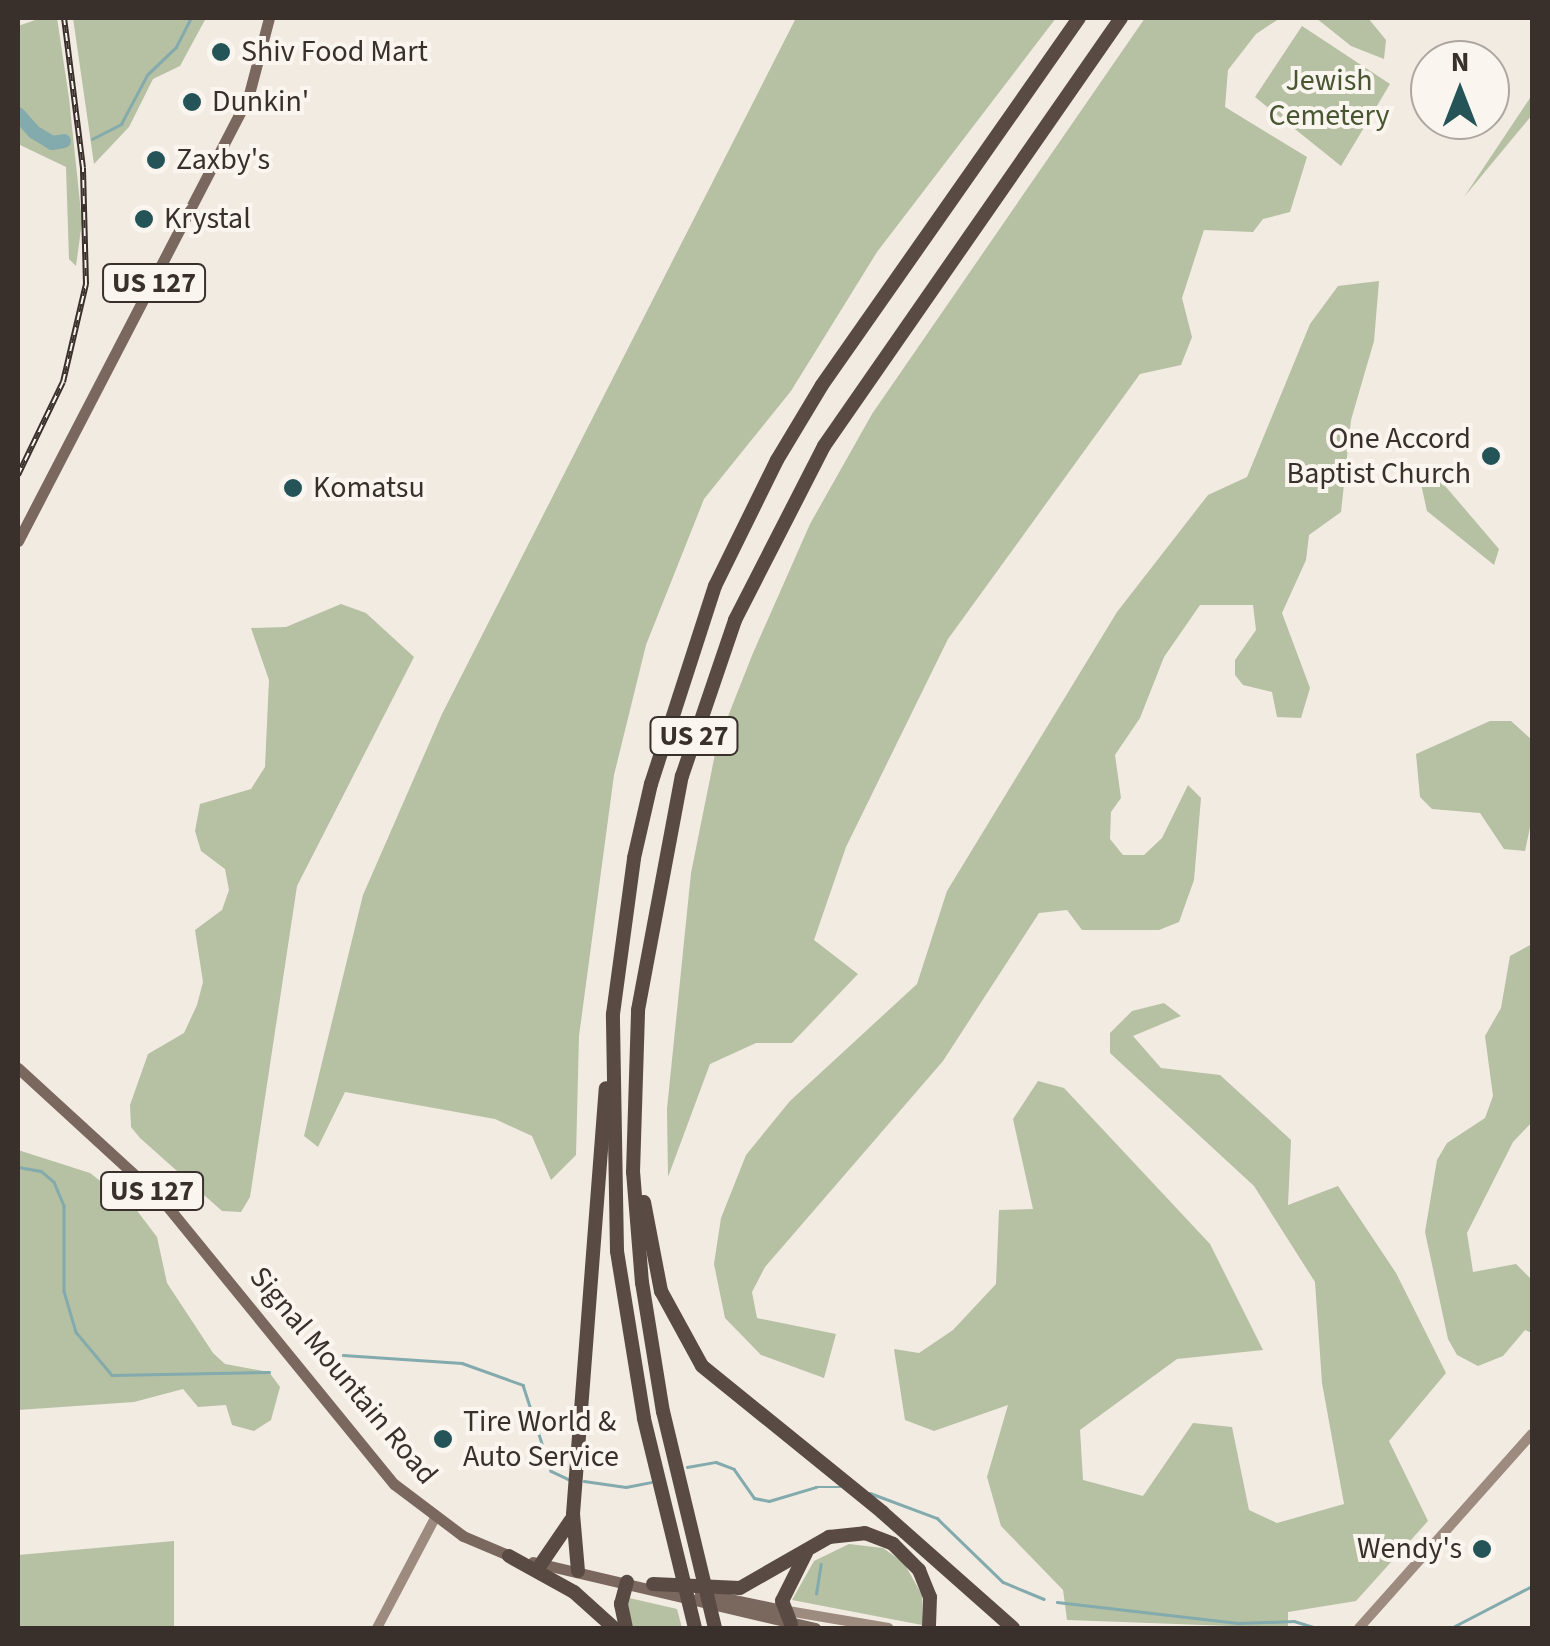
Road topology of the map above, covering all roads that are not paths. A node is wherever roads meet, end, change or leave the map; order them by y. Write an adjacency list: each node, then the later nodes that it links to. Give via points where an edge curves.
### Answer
1 (270, 18): 4 (main road, US 127, via 248,98)
2 (1078, 18): 6 (highway, US 27, via 822,385 715,586 672,708 634,858)
3 (1121, 18): 7 (highway, US 27, via 824,446 735,620 682,776 657,886 637,1025)
4 (18, 540)
5 (18, 1068): 10 (main road, Signal Mountain Road / US 127, via 163,1202 366,1452)
6 (610, 1078): 9 (highway, via 600,1104); 19 (highway, US 27, via 616,1252 629,1345)
7 (634, 1172): 20 (highway, US 27, via 663,1412); 27 (highway, via 661,1291 702,1366)
8 (1532, 1434): 28 (main road)
9 (573, 1514): 13 (highway); 14 (highway)
10 (435, 1518): 12 (main road, Signal Mountain Road / US 127); 21 (main road)
11 (809, 1548): 16 (highway, via 740,1588); 17 (highway, via 787,1584); 26 (highway, via 838,1534 879,1536 913,1562 931,1609)
12 (509, 1556): 13 (main road, Signal Mountain Road / US 127); 22 (highway, via 574,1592)
13 (541, 1564): 14 (main road, Signal Mountain Road / US 127)
14 (578, 1572): 15 (main road, Signal Mountain Road / US 127)
15 (627, 1582): 16 (main road, US 127); 18 (main road, Signal Mountain Road, via 642,1592); 23 (highway, via 620,1604)
16 (652, 1584): 17 (main road)
17 (782, 1610): 18 (highway); 25 (main road)
18 (791, 1624): 24 (main road, Signal Mountain Road)
19 (694, 1626)
20 (715, 1627)
21 (377, 1628)
22 (614, 1628)
23 (626, 1628)
24 (815, 1628)
25 (888, 1628)
26 (929, 1628)
27 (1013, 1628)
28 (1359, 1628)

